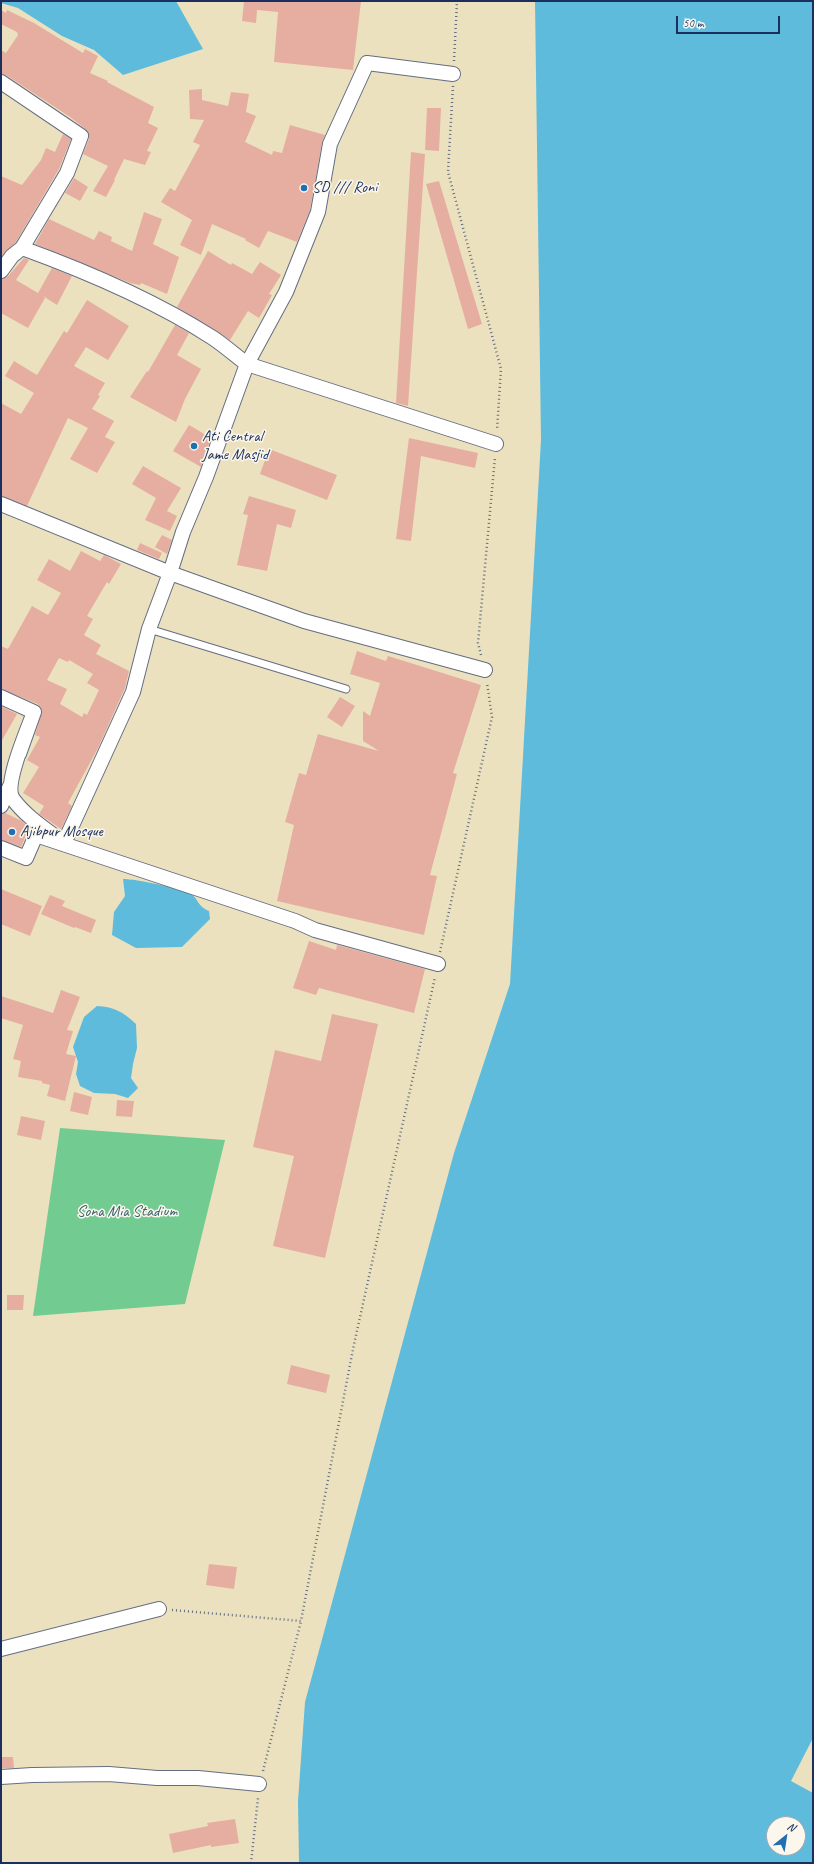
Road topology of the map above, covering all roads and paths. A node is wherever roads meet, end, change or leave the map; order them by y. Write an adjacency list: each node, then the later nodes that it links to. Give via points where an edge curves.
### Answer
1 (457, 1): 2 (path)
2 (453, 74): 6 (street, via 367,63 330,144 318,212 286,292); 7 (path, via 448,172 501,369)
3 (1, 82): 4 (street, via 81,136 67,173)
4 (22, 248): 5 (street); 6 (street, via 68,265 167,311 214,339)
5 (1, 271)
6 (247, 364): 7 (street); 9 (street)
7 (496, 444): 11 (path, via 478,643)
8 (1, 504): 9 (street)
9 (170, 572): 10 (street); 11 (street, via 304,621)
10 (149, 629): 12 (lane); 16 (street, via 133,692)
11 (485, 670): 18 (path, via 492,717)
12 (346, 689)
13 (1, 697): 14 (street, via 34,712)
14 (10, 786): 15 (street); 16 (street, via 12,798)
15 (1, 806)
16 (64, 844): 17 (street, via 36,835 26,858); 18 (street, via 295,921 315,930)
17 (1, 848)
18 (438, 964): 20 (path, via 353,1350)
19 (159, 1609): 20 (path, via 299,1622); 21 (street)
20 (302, 1620): 23 (path)
21 (1, 1649)
22 (1, 1777): 23 (street, via 109,1774)
23 (259, 1784): 24 (path)
24 (251, 1863)

